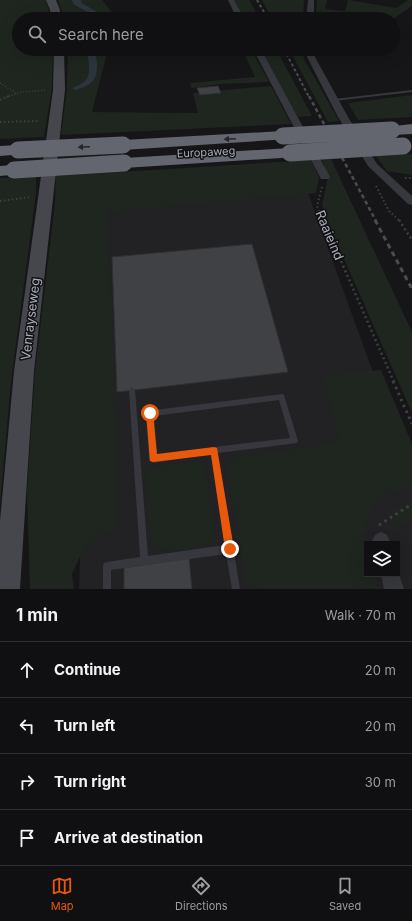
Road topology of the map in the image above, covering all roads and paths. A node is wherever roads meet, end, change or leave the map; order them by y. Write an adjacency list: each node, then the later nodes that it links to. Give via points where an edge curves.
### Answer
1 (51, 0): 4 (main road)
2 (231, 0): 5 (street)
3 (311, 0): 6 (street)
4 (55, 12)
5 (237, 12)
6 (310, 12)
7 (59, 56): 11 (main road, Venrayseweg)
8 (261, 56): 22 (street)
9 (311, 56): 15 (street)
10 (0, 83): 13 (path)
11 (59, 90): 13 (path); 16 (main road, Venrayseweg)
12 (412, 91): 15 (lane)
13 (16, 93): 14 (path, via 4,96)
14 (0, 100)
15 (334, 100): 25 (street, via 373,166)
16 (55, 121): 17 (path); 23 (main road, Venrayseweg)
17 (0, 122)
18 (412, 129): 19 (highway)
19 (404, 141): 21 (highway, bridge, via 124,155)
20 (0, 151): 21 (highway)
21 (9, 164)
22 (325, 177): 27 (path, Raaieind, via 317,206)
23 (45, 195): 24 (path); 34 (main road, Venrayseweg, via 24,371)
24 (0, 201)
25 (412, 202)
26 (132, 390): 32 (lane)
27 (412, 424)
28 (214, 450): 28 (lane, via 294,441 282,397 150,413 153,459); 31 (lane)
29 (412, 504): 30 (path, via 379,525)
30 (382, 541)
31 (230, 549): 32 (lane); 36 (lane)
32 (144, 560): 35 (lane, via 107,566)
33 (391, 577): 37 (street)
34 (7, 589)
35 (108, 589)
36 (236, 589)
37 (394, 589)

